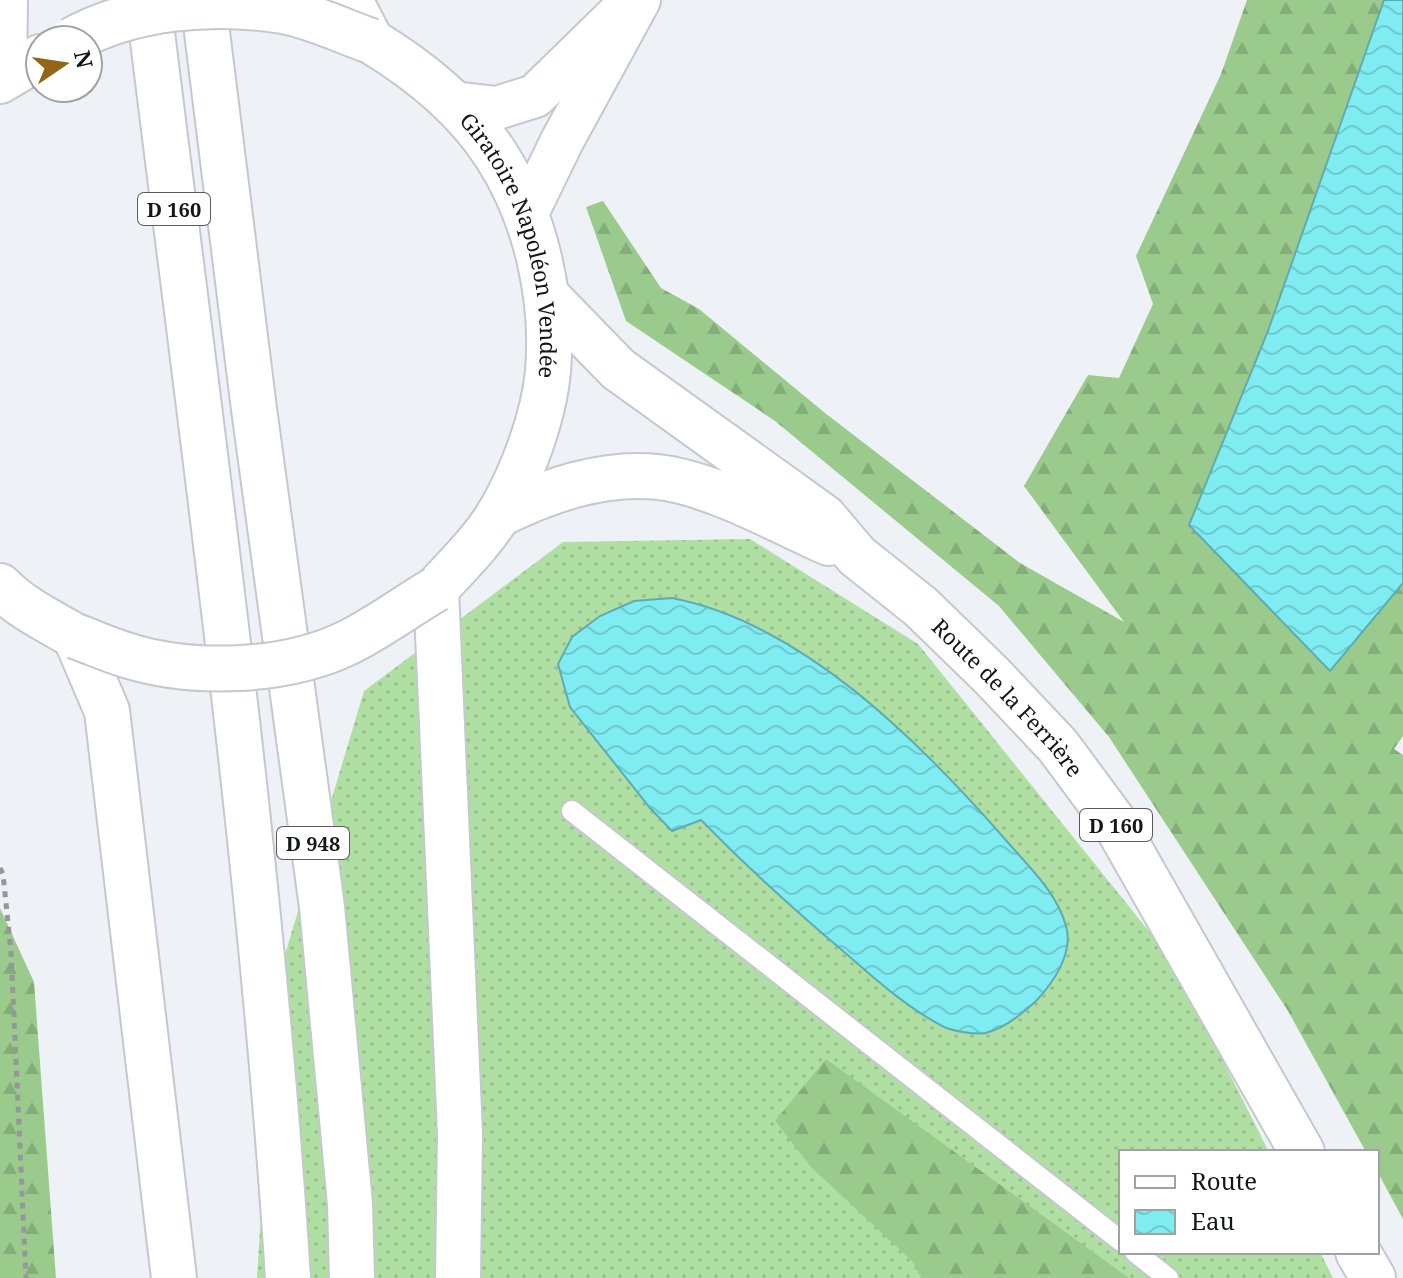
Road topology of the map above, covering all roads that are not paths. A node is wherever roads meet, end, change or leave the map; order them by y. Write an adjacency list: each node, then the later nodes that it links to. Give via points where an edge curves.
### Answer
1 (5, 0): 8 (main road)
2 (148, 0): 13 (main road, D 160)
3 (203, 0): 12 (main road, D 160)
4 (350, 0): 7 (main road)
5 (637, 0): 9 (street, via 535,96 497,108); 10 (street)
6 (104, 26): 7 (main road, Giratoire Napoléon Vendée, bridge, via 153,11 219,4 285,11)
7 (371, 41): 9 (main road, Giratoire Napoléon Vendée, via 422,74)
8 (15, 72)
9 (453, 103): 10 (main road, Giratoire Napoléon Vendée, via 496,155)
10 (526, 215): 11 (main road, Giratoire Napoléon Vendée)
11 (547, 296): 14 (main road, Giratoire Napoléon Vendée, via 548,372 531,447); 15 (main road, Route de la Ferrière / D 160, via 618,369 824,517)
12 (254, 409): 26 (main road, D 948, via 322,907)
13 (199, 419): 25 (main road, D 948, via 260,919)
14 (498, 515): 15 (main road, Route de la Ferrière / D 160, via 568,486 633,475 660,477 702,488); 16 (main road, Giratoire Napoléon Vendée)
15 (857, 556): 20 (main road, Route de la Ferrière / D 160, via 921,607 1058,746 1115,823)
16 (436, 589): 18 (main road, Giratoire Napoléon Vendée, bridge, via 346,643 293,660 238,668 182,667 127,656); 27 (main road, via 460,1133)
17 (4, 594): 18 (main road, Giratoire Napoléon Vendée)
18 (75, 636): 24 (main road, via 107,711)
19 (572, 811): 21 (lane)
20 (1301, 1150)
21 (1119, 1239)
22 (1138, 1254): 28 (lane)
23 (1359, 1254): 29 (main road)
24 (174, 1278)
25 (288, 1278)
26 (352, 1278)
27 (458, 1278)
28 (1168, 1278)
29 (1373, 1278)

